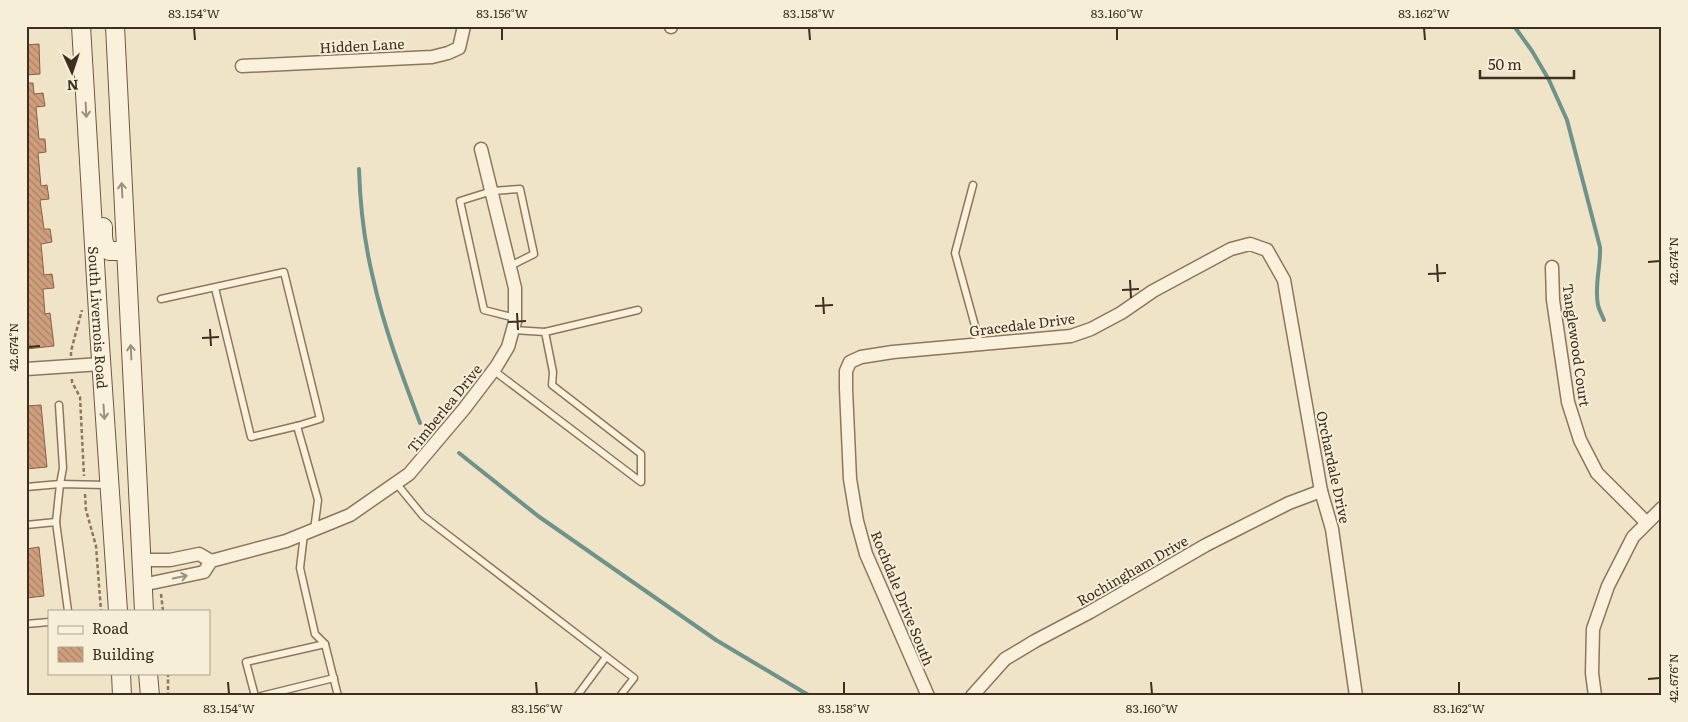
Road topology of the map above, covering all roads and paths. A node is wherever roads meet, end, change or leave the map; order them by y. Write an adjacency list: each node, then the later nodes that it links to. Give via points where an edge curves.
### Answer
1 (81, 26): 5 (main road, South Livernois Road, one-way to 5)
2 (464, 26): 4 (street, Hidden Lane, via 459,48 432,57)
3 (114, 30): 10 (main road, one-way to 3)
4 (242, 66)
5 (88, 144): 10 (main road, via 99,168 104,243 109,251); 21 (main road, South Livernois Road)
6 (481, 149): 8 (street, Timberlea Drive)
7 (973, 185): 19 (lane, via 954,253)
8 (492, 191): 11 (street, Timberlea Drive); 11 (lane, via 520,189 534,254); 17 (lane, via 460,201 484,310)
9 (1266, 250): 19 (street, Gracedale Drive, via 1250,244 1231,249 1153,291 1121,314 1071,336); 32 (street, Orchardale Drive, via 1284,280)
10 (125, 251): 34 (main road, one-way to 10)
11 (509, 266): 17 (street, Timberlea Drive, via 515,288)
12 (1552, 267): 36 (street, Tanglewood Court, via 1554,309 1568,402 1580,440 1597,473)
13 (214, 288): 14 (lane); 26 (lane, via 251,437); 26 (lane, via 284,272 320,419)
14 (162, 299)
15 (83, 306): 22 (path, via 70,351)
16 (638, 310): 18 (lane)
17 (514, 324): 18 (lane); 24 (street, Timberlea Drive, via 508,347)
18 (545, 332): 24 (lane, via 553,372 552,385 641,454 641,482)
19 (980, 344): 20 (street, Gracedale Drive, via 893,352)
20 (850, 362): 66 (street, Rochdale Drive South, via 846,371 846,389 850,479 857,521 866,554)
21 (101, 364): 22 (street); 30 (main road, South Livernois Road, one-way to 30); 34 (main road, via 118,366 122,372 128,496)
22 (71, 366): 23 (street); 29 (path, via 72,382 80,397)
23 (26, 368)
24 (494, 370): 27 (street, Timberlea Drive, via 409,474)
25 (59, 405): 28 (lane, via 63,468)
26 (297, 426): 38 (lane, via 318,500)
27 (396, 483): 38 (street, Timberlea Drive, via 350,515); 53 (lane, via 424,516)
28 (60, 484): 29 (lane); 31 (lane); 35 (lane)
29 (85, 484): 30 (lane); 45 (path, via 86,510 96,546)
30 (109, 485): 39 (main road, South Livernois Road)
31 (26, 487)
32 (1320, 491): 67 (street, Rochingham Drive, via 1206,545 1035,641 1005,660); 68 (street, Orchardale Drive, via 1332,529)
33 (1662, 508): 36 (street)
34 (139, 521): 40 (main road)
35 (56, 522): 37 (lane); 44 (lane)
36 (1646, 522): 69 (street, via 1633,537 1619,563 1594,629 1592,673)
37 (26, 525)
38 (309, 532): 41 (street, Timberlea Drive); 52 (lane, via 300,568 315,634)
39 (113, 537): 46 (main road, South Livernois Road); 47 (main road, via 122,554)
40 (141, 560): 41 (street, Timberlea Drive, via 170,560 199,554); 42 (main road)
41 (212, 561): 42 (street, Timberlea Drive, one-way to 41, via 204,572)
42 (142, 585): 48 (main road)
43 (161, 596): 49 (path)
44 (68, 610)
45 (101, 610)
46 (118, 610)
47 (125, 610)
48 (144, 610)
49 (162, 610)
50 (48, 622): 51 (lane)
51 (26, 624)
52 (325, 644): 57 (lane); 61 (lane, via 246,662)
53 (606, 657): 64 (lane); 65 (lane, via 634,678)
54 (121, 674): 58 (main road)
55 (148, 674): 59 (main road)
56 (168, 674): 60 (path)
57 (334, 678): 62 (lane); 63 (lane)
58 (122, 696)
59 (150, 696)
60 (168, 696)
61 (255, 696)
62 (261, 696)
63 (338, 696)
64 (577, 696)
65 (620, 696)
66 (928, 696)
67 (972, 696)
68 (1356, 696)
69 (1595, 696)

